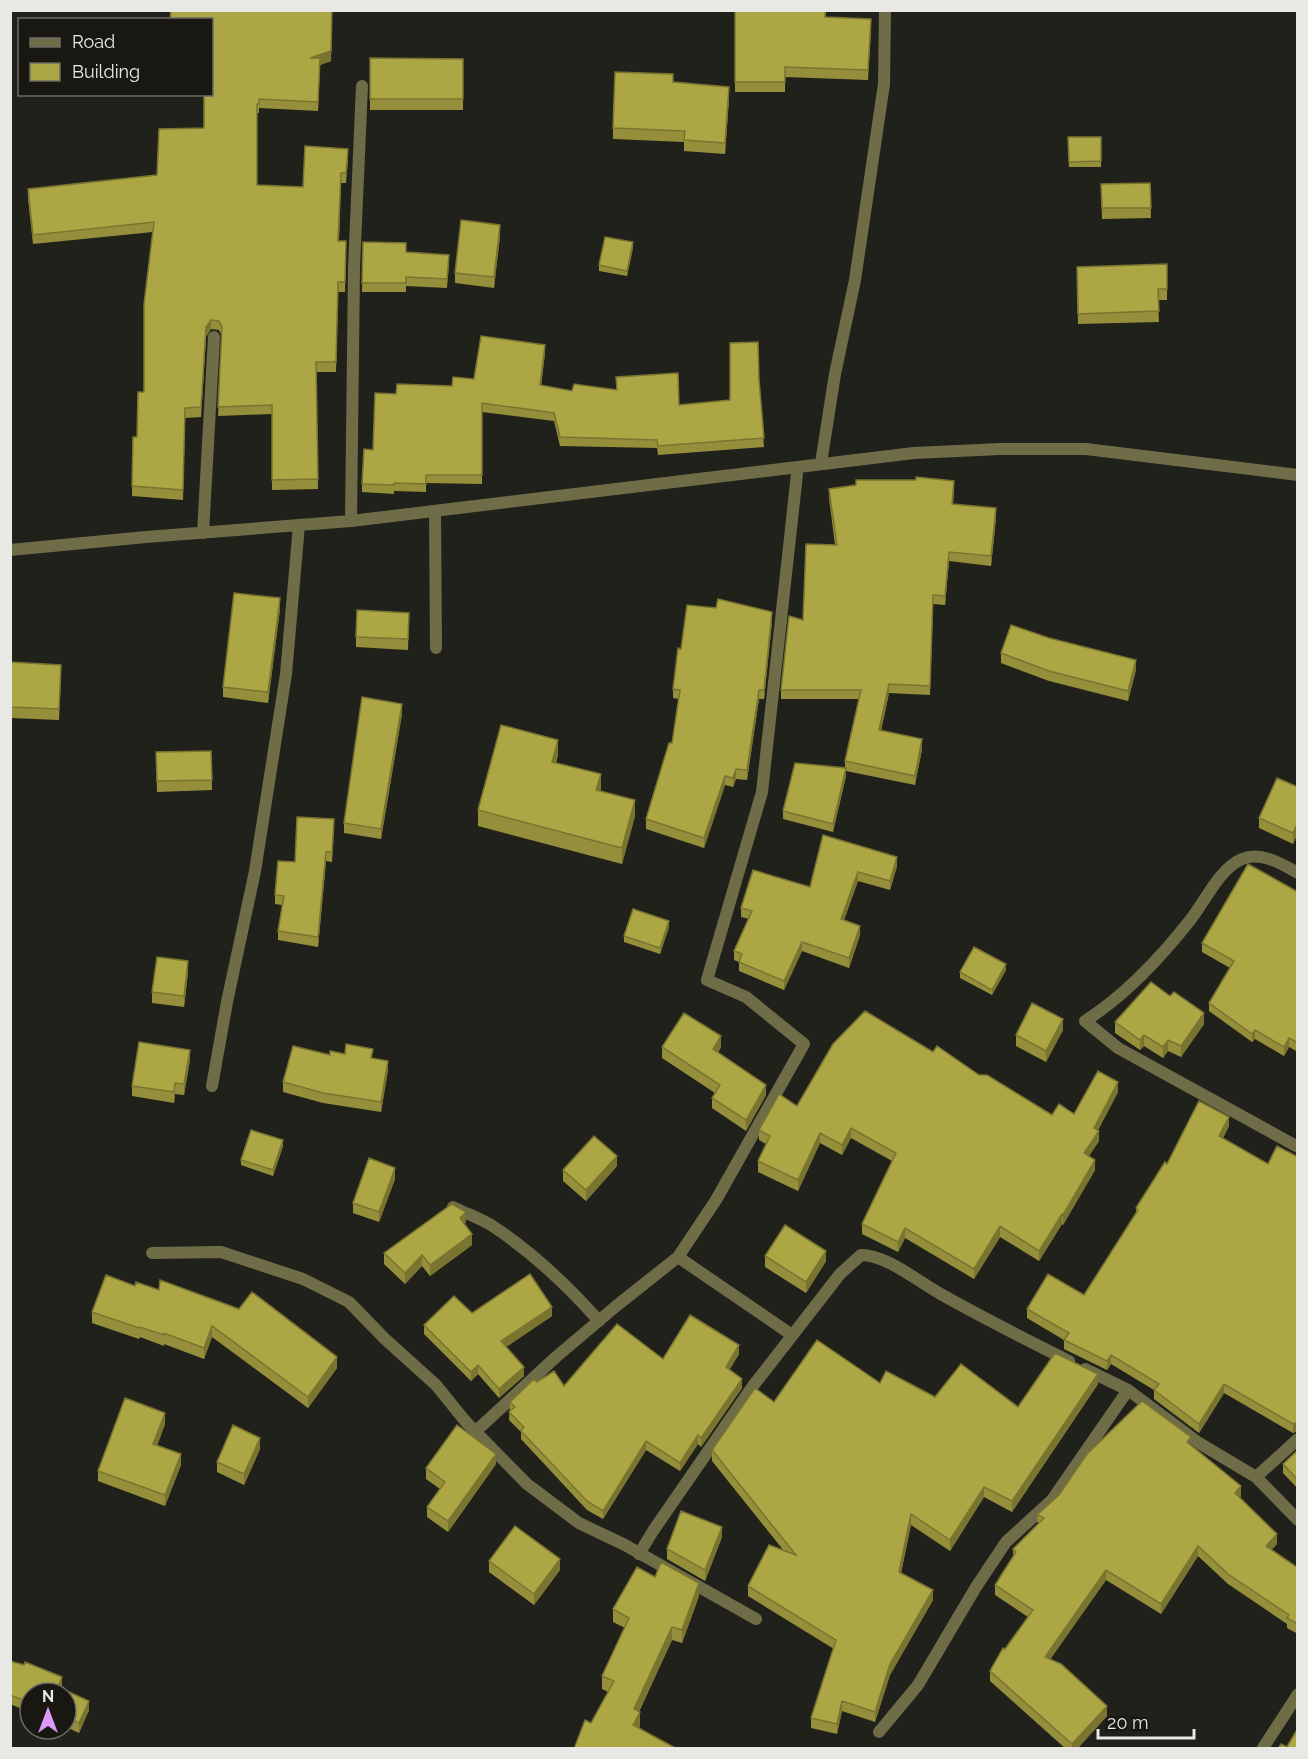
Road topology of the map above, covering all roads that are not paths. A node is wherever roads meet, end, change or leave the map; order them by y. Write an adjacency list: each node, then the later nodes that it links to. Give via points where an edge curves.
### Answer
1 (885, 10): 4 (street, via 884,84 855,280)
2 (362, 86): 8 (street, via 354,268)
3 (214, 337): 10 (street)
4 (821, 463): 5 (street); 6 (street, via 914,453 1086,449)
5 (796, 468): 7 (street); 18 (street, via 762,792 707,980 746,997 804,1044 716,1200)
6 (1298, 475)
7 (435, 511): 8 (street); 12 (street)
8 (351, 521): 9 (street)
9 (299, 525): 10 (street); 14 (street, via 286,674 263,825)
10 (203, 533): 11 (street)
11 (10, 550)
12 (436, 648)
13 (1298, 873): 15 (street, via 1277,861 1242,859 1225,872 1153,963 1085,1021 1118,1048)
14 (212, 1086)
15 (1298, 1147)
16 (452, 1206): 19 (street, via 490,1224 523,1249 566,1285)
17 (152, 1253): 22 (street, via 221,1252 303,1279 350,1302 384,1339 436,1385)
18 (678, 1257): 19 (street); 20 (street)
19 (599, 1320): 22 (street)
20 (792, 1335): 21 (street, via 851,1262 861,1255 872,1255); 26 (street)
21 (1128, 1390): 24 (street, via 1199,1443); 29 (street, via 1052,1500 1006,1542 918,1684)
22 (476, 1431): 26 (street, via 527,1484 579,1522)
23 (1298, 1439): 24 (street)
24 (1256, 1477): 25 (street)
25 (1298, 1520)
26 (639, 1554): 27 (street)
27 (756, 1619)
28 (1298, 1694): 30 (street)
29 (879, 1732)
30 (1263, 1749)

